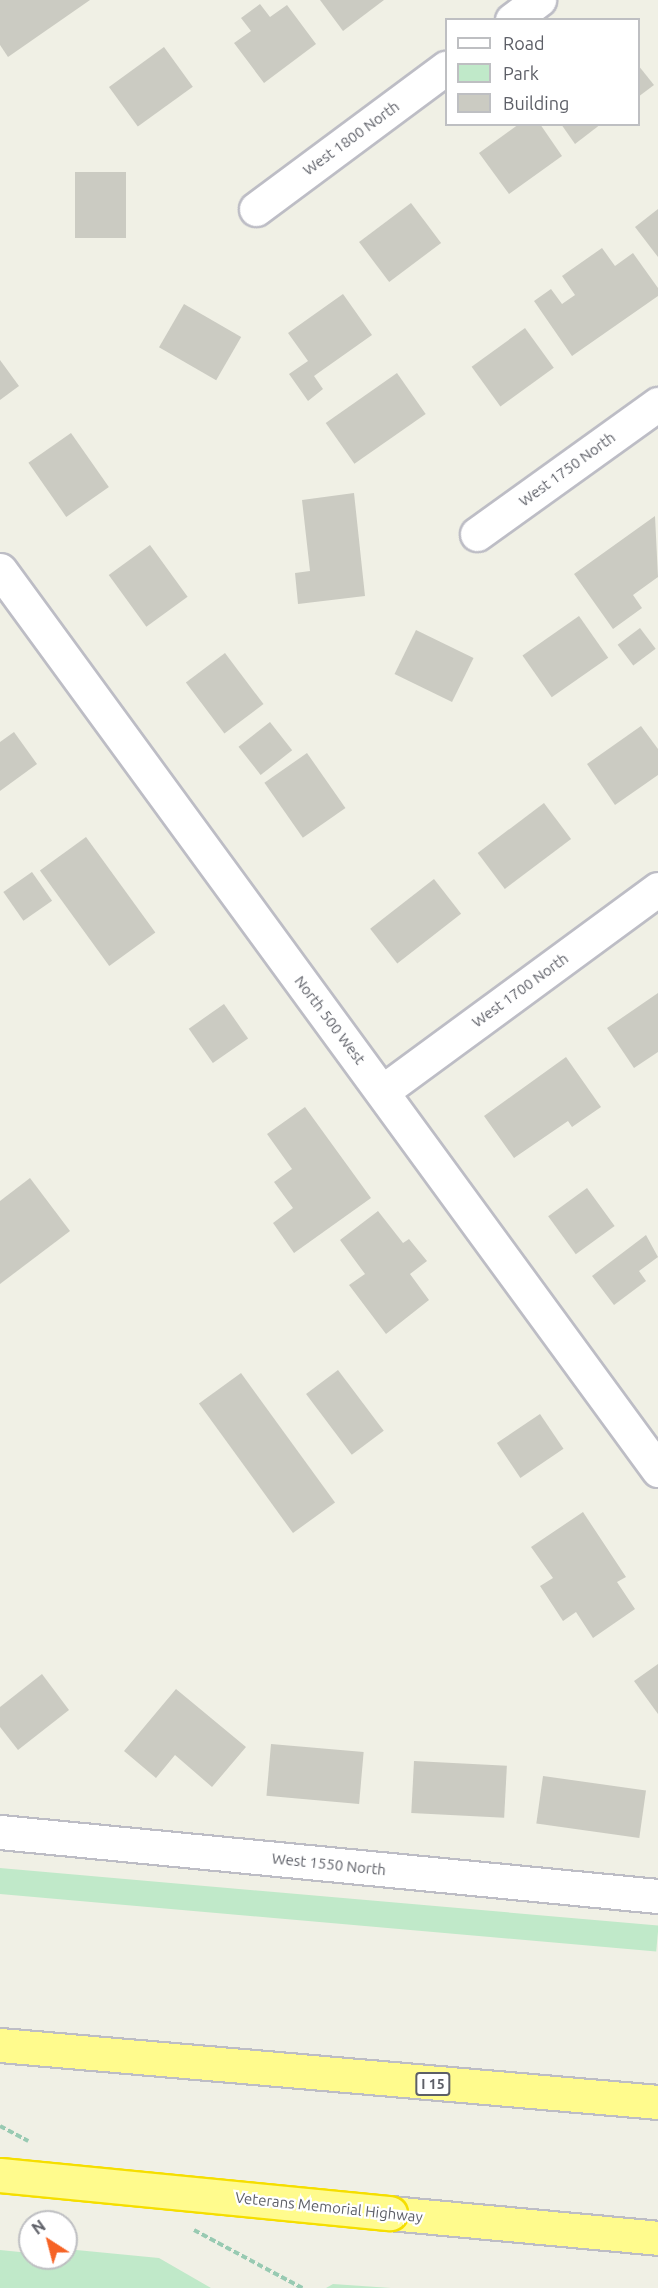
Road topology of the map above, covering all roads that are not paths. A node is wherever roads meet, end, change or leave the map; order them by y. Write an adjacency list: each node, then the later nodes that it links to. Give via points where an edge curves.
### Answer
1 (538, 0): 2 (street)
2 (515, 18)
3 (445, 69): 4 (street, West 1800 North)
4 (256, 209)
5 (658, 404): 6 (street, West 1750 North)
6 (477, 534)
7 (0, 570): 9 (street, North 500 West)
8 (658, 889): 9 (street, West 1700 North)
9 (383, 1091): 10 (street, North 500 West)
10 (658, 1470)
11 (0, 1832): 12 (street, West 1550 North)
12 (658, 1896)
13 (0, 2045): 14 (highway, I 15)
14 (658, 2102)
15 (0, 2175): 16 (highway, Veterans Memorial Highway, bridge)
16 (658, 2238)

